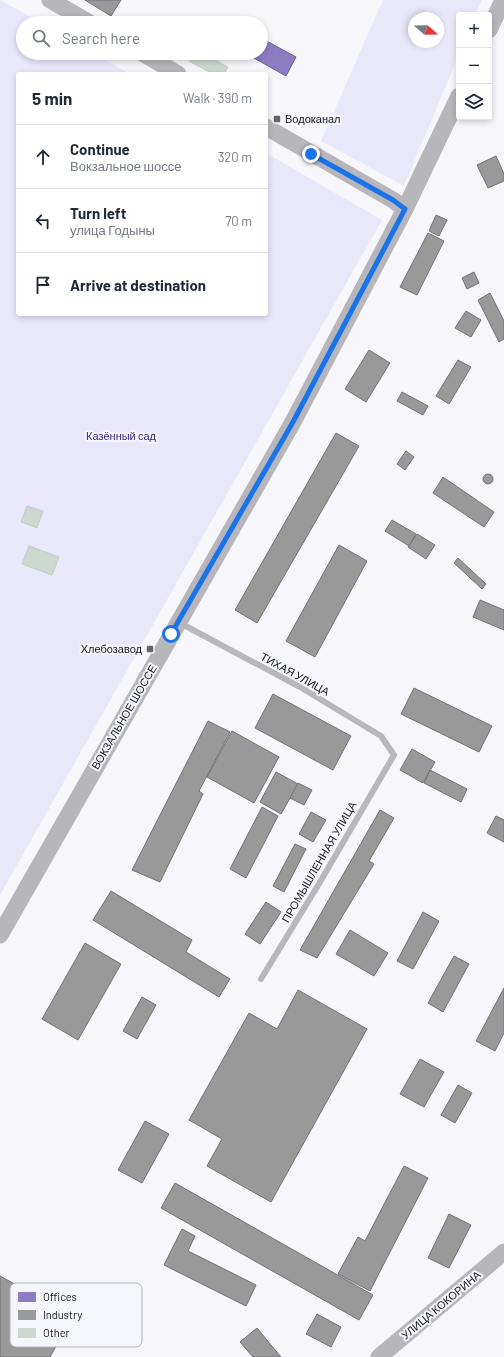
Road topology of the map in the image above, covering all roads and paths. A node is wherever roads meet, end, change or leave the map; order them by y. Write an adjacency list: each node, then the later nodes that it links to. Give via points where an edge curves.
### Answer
1 (50, 0): 3 (main road)
2 (503, 0): 4 (main road)
3 (78, 16)
4 (492, 24)
5 (154, 60): 6 (main road)
6 (175, 72)
7 (456, 102): 9 (main road, ВОКЗАЛЬНОЕ ШОССЕ)
8 (268, 128): 9 (main road)
9 (405, 209): 10 (main road, ВОКЗАЛЬНОЕ ШОССЕ, via 293,422)
10 (178, 622): 11 (lane, ТИХАЯ УЛИЦА, via 300,687 381,736); 12 (main road, ВОКЗАЛЬНОЕ ШОССЕ)
11 (394, 755): 13 (lane, ПРОМЫШЛЕННАЯ УЛИЦА)
12 (0, 935)
13 (261, 979)
14 (504, 1252): 15 (main road, УЛИЦА КОКОРИНА)
15 (379, 1357)

